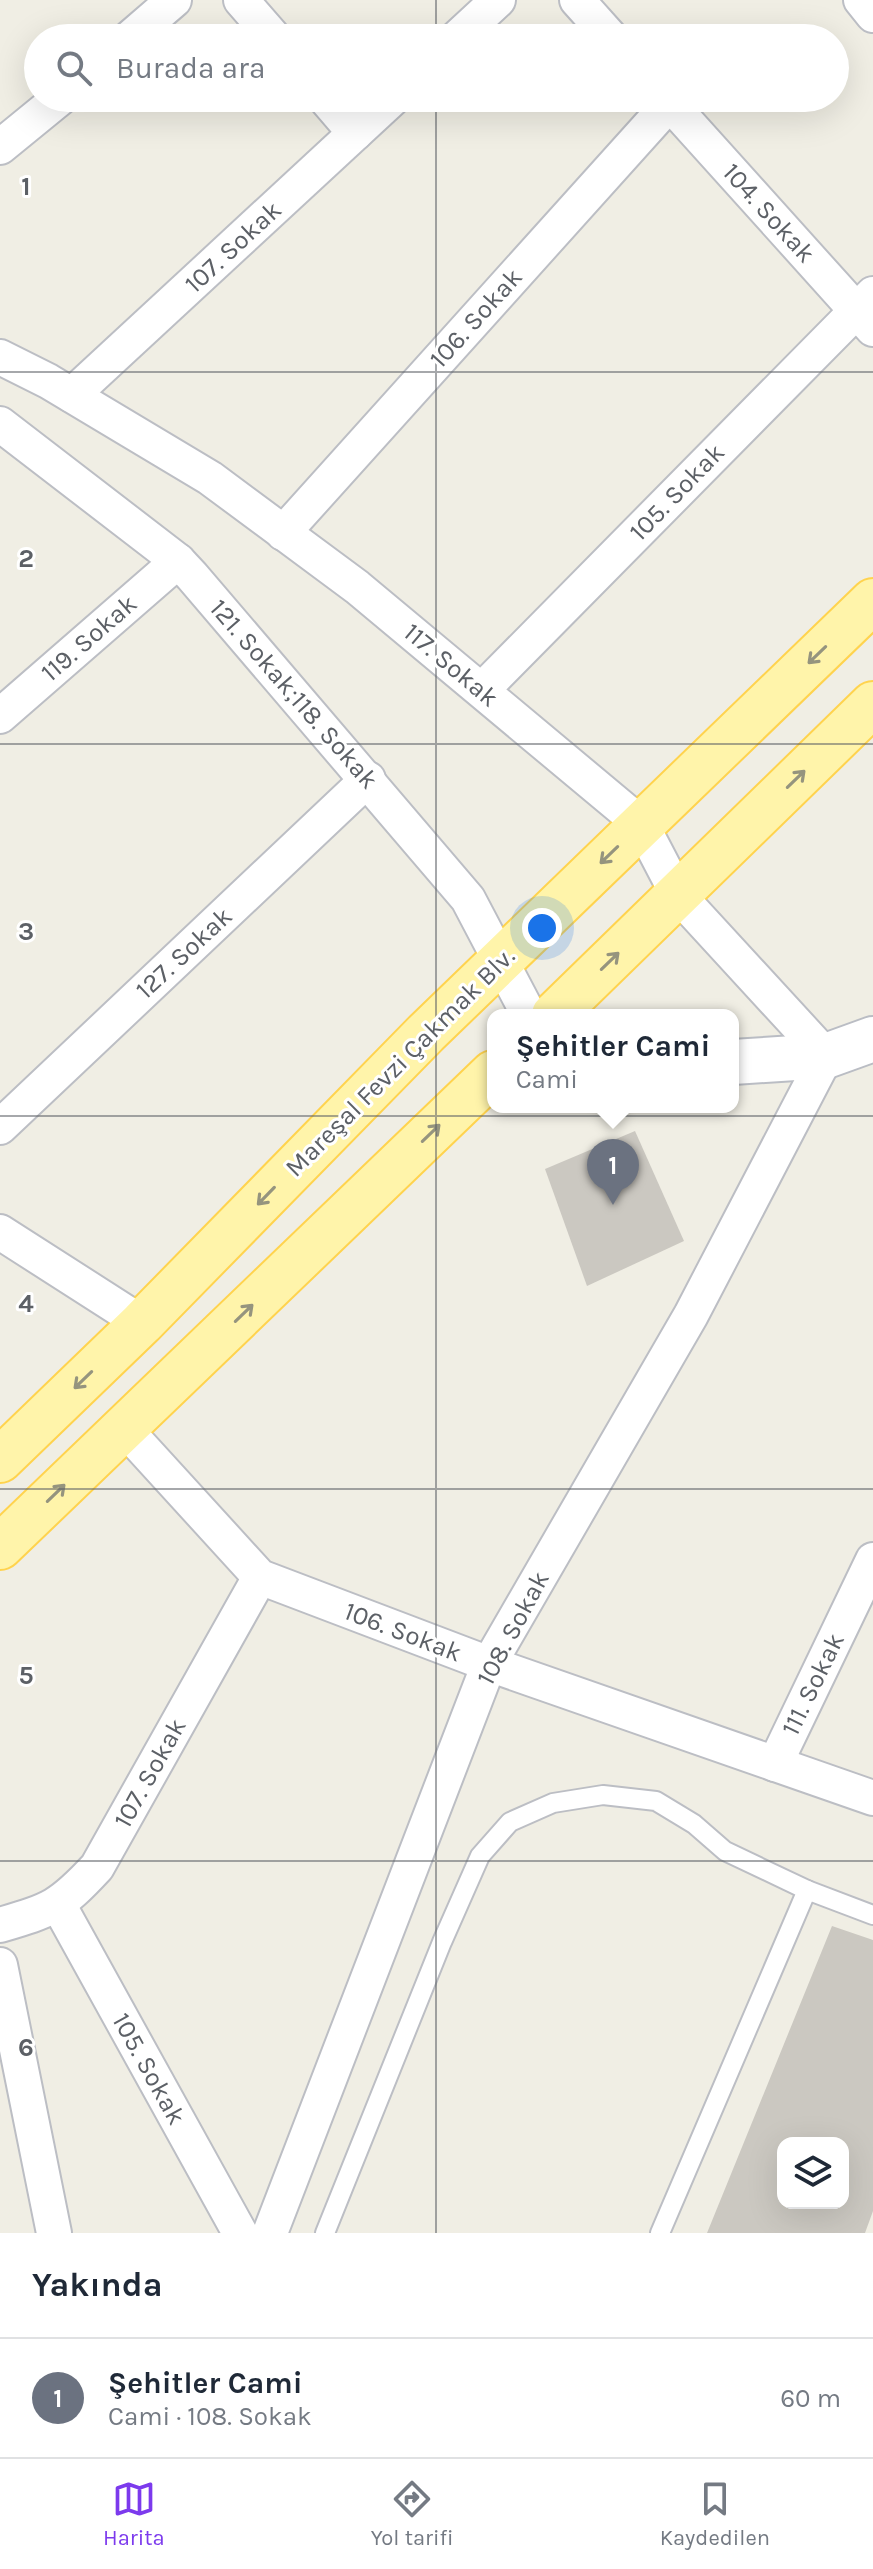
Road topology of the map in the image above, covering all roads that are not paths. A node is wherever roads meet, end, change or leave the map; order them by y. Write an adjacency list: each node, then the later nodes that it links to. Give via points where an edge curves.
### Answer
1 (174, 0): 7 (street)
2 (241, 0): 8 (street)
3 (498, 0): 9 (street)
4 (577, 0): 10 (street)
5 (861, 0): 6 (street)
6 (873, 15)
7 (146, 24)
8 (262, 24)
9 (472, 24)
10 (598, 24)
11 (43, 112): 17 (street)
12 (337, 112): 16 (street)
13 (378, 112): 16 (street, 107. Sokak)
14 (657, 112): 22 (street, 106. Sokak)
15 (679, 112): 18 (street, 104. Sokak)
16 (355, 133): 20 (street, 107. Sokak)
17 (0, 147)
18 (867, 311): 25 (street, 105. Sokak)
19 (0, 357): 20 (street, 117. Sokak)
20 (72, 395): 22 (street, 117. Sokak, via 210,478)
21 (0, 424): 23 (street, 121. Sokak;118. Sokak)
22 (283, 533): 25 (street, 117. Sokak)
23 (178, 561): 27 (street, 119. Sokak); 28 (street, 121. Sokak;118. Sokak)
24 (873, 601): 29 (main road, Mareşal Fevzi Çakmak Blv., one-way to 29)
25 (482, 690): 29 (street, 117. Sokak)
26 (873, 704): 30 (main road, one-way to 26)
27 (0, 716)
28 (368, 779): 31 (street, 121. Sokak;118. Sokak, via 468,899); 38 (street, 127. Sokak)
29 (641, 824): 30 (street, 117. Sokak); 31 (main road, Mareşal Fevzi Çakmak Blv., one-way to 31)
30 (678, 895): 33 (main road, one-way to 30); 35 (street, 117. Sokak)
31 (502, 959): 32 (street, 121. Sokak;118. Sokak); 40 (main road, Mareşal Fevzi Çakmak Blv., one-way to 40)
32 (526, 1009)
33 (560, 1009)
34 (873, 1039): 35 (main road)
35 (826, 1056): 36 (main road); 46 (street, 108. Sokak, via 691,1315)
36 (739, 1062)
37 (487, 1079): 41 (main road, one-way to 37)
38 (0, 1127)
39 (0, 1232): 40 (street)
40 (142, 1323): 42 (main road, Mareşal Fevzi Çakmak Blv., one-way to 42)
41 (124, 1428): 43 (main road, one-way to 41); 45 (street, 106. Sokak)
42 (0, 1460)
43 (0, 1547)
44 (872, 1563): 47 (street, 111. Sokak)
45 (260, 1577): 46 (street, 106. Sokak); 50 (street, 107. Sokak, via 97,1867)
46 (489, 1664): 47 (street, 106. Sokak); 56 (street, 108. Sokak)
47 (775, 1764): 48 (street, 106. Sokak)
48 (873, 1798)
49 (807, 1890): 51 (lane); 57 (lane, via 725,1851 656,1801 603,1795 553,1803 510,1822 480,1856); 58 (lane)
50 (58, 1904): 52 (street, 107. Sokak); 55 (street, 105. Sokak)
51 (873, 1915)
52 (0, 1925)
53 (0, 1965): 54 (street)
54 (54, 2233)
55 (240, 2233)
56 (270, 2233)
57 (325, 2233)
58 (660, 2233)

